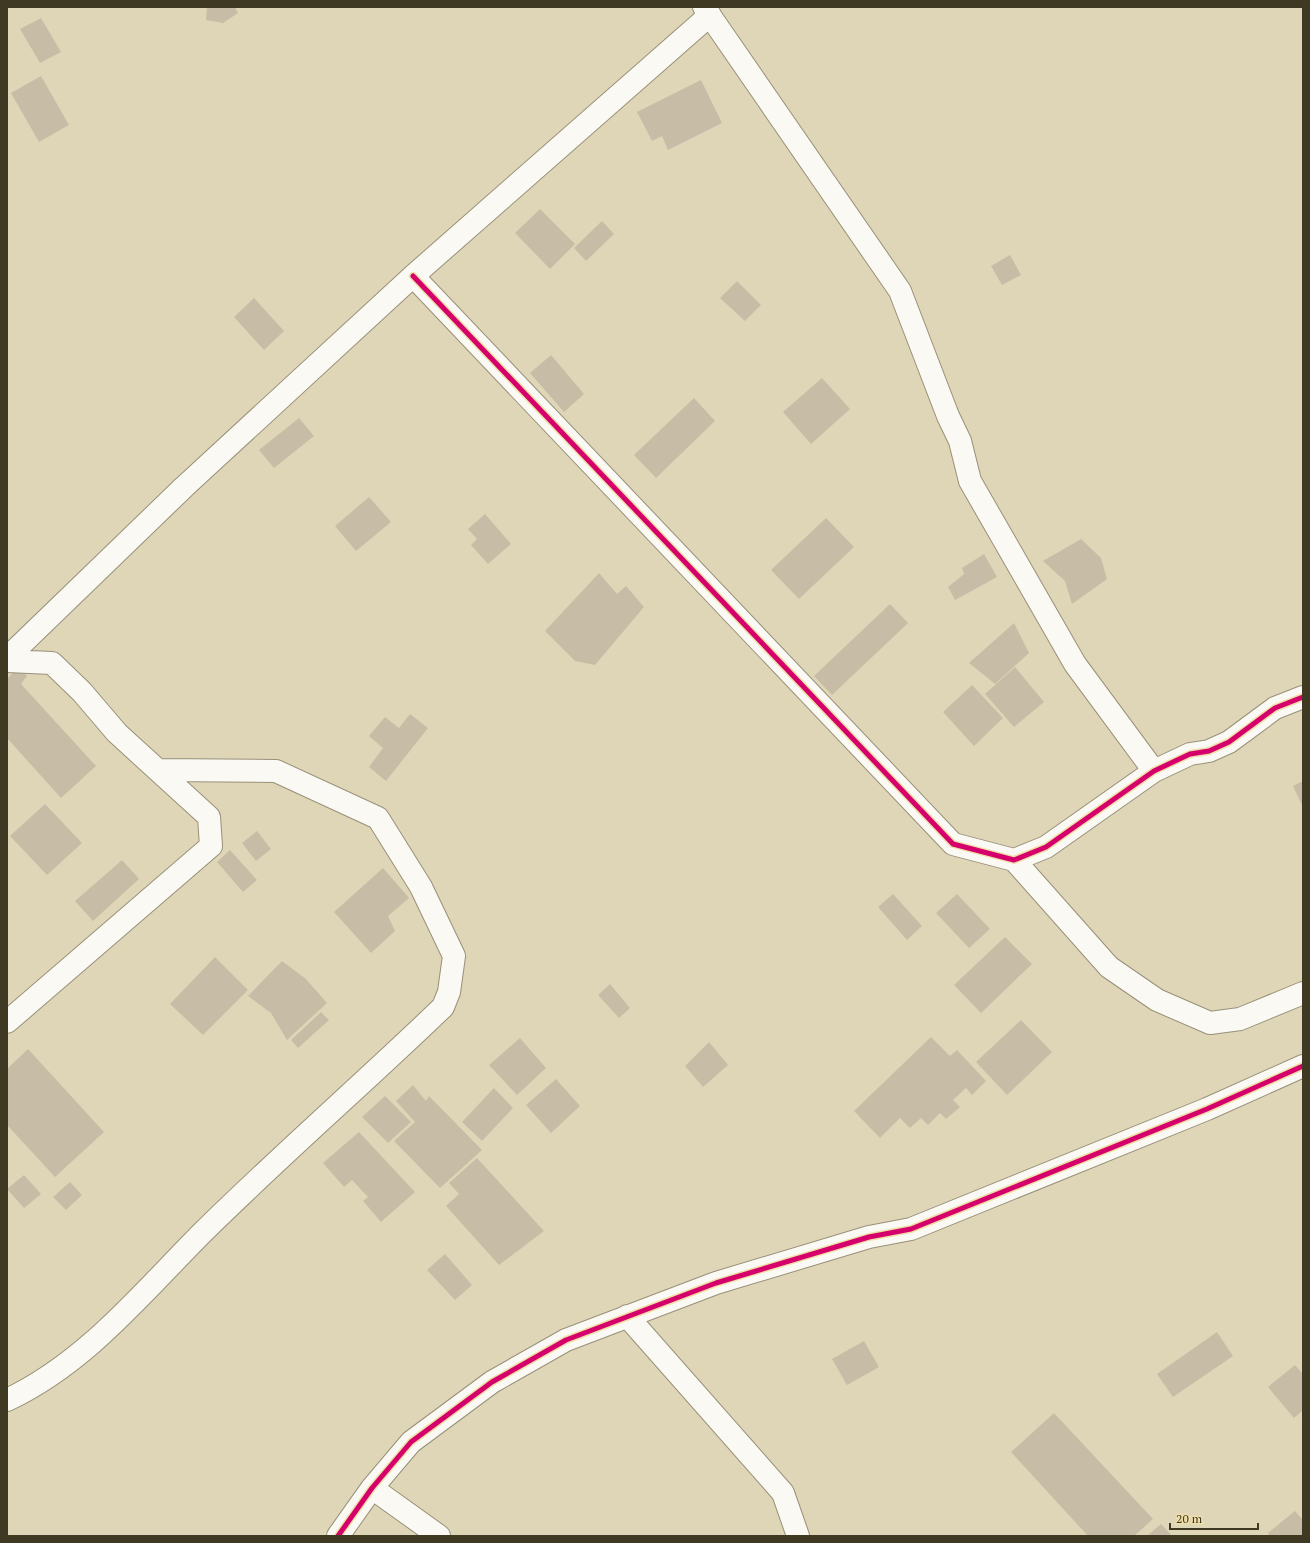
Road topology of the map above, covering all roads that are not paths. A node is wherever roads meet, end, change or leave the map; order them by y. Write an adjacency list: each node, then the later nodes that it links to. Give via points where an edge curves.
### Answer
1 (707, 11): 2 (street); 6 (street, via 900,291 960,441 970,481 1075,664)
2 (412, 276): 3 (street, via 184,487); 7 (street, via 953,844)
3 (7, 660): 5 (street, via 52,663 82,692 117,733)
4 (1303, 697): 6 (street, via 1275,708 1229,742 1209,751 1190,754)
5 (159, 770): 9 (street, via 209,817 211,846); 12 (street, via 276,771 378,818 421,887 454,956 449,992 443,1007 203,1232 104,1332 60,1367 24,1392)
6 (1154, 771): 7 (street, via 1046,847)
7 (1014, 860): 8 (street, via 1109,967 1157,1000 1210,1023 1240,1019)
8 (1303, 994)
9 (7, 1022)
10 (1303, 1066): 11 (street, via 1207,1109 911,1229 869,1237 716,1283)
11 (627, 1316): 13 (street, via 566,1340 492,1382 411,1442); 16 (street, via 783,1493)
12 (7, 1400)
13 (372, 1488): 14 (street); 15 (street)
14 (338, 1536)
15 (439, 1536)
16 (798, 1536)

